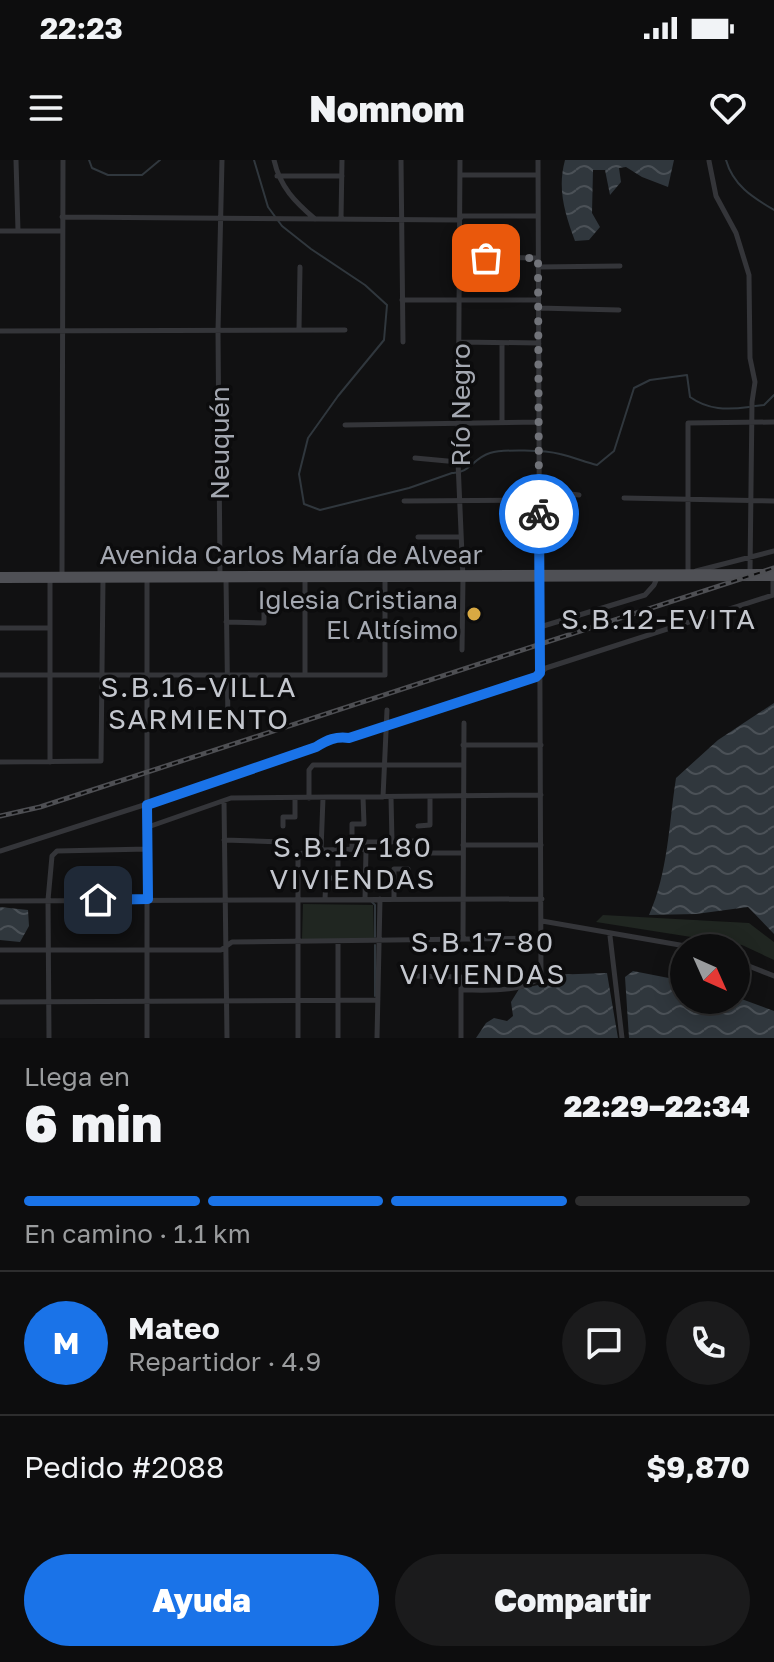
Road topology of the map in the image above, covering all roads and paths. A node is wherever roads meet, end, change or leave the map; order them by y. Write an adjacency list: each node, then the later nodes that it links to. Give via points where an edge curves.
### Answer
1 (16, 160): 24 (street)
2 (63, 160): 16 (street)
3 (222, 160): 17 (street, Neuquén)
4 (274, 160): 12 (street)
5 (342, 160): 13 (street)
6 (401, 160): 21 (street)
7 (460, 160): 10 (street, Río Negro)
8 (538, 160): 11 (street)
9 (709, 161): 48 (street, via 716,196 736,233 749,275 755,382)
10 (460, 175): 11 (street); 22 (street, Río Negro)
11 (538, 175): 15 (street)
12 (277, 176): 13 (street); 14 (street)
13 (342, 176): 20 (street)
14 (301, 207): 18 (street); 19 (street)
15 (538, 216): 22 (street); 27 (street)
16 (62, 217): 17 (street); 25 (street)
17 (220, 217): 18 (street); 40 (street, Neuquén)
18 (294, 218): 19 (street)
19 (316, 219): 20 (street)
20 (341, 219): 21 (street)
21 (402, 220): 22 (street); 31 (street)
22 (459, 220): 26 (street, Río Negro)
23 (0, 231): 24 (street)
24 (18, 231): 25 (street)
25 (62, 231): 36 (street)
26 (460, 257): 27 (street); 32 (street, Río Negro)
27 (538, 258): 30 (street)
28 (620, 266): 30 (street)
29 (300, 267): 37 (street)
30 (538, 267): 33 (street)
31 (402, 300): 32 (street); 41 (street)
32 (459, 300): 33 (street); 42 (street, Río Negro)
33 (538, 300): 34 (street)
34 (538, 308): 35 (street); 44 (street)
35 (619, 310)
36 (63, 330): 39 (street); 40 (street); 67 (street)
37 (299, 330): 38 (street); 40 (street)
38 (345, 330)
39 (0, 331)
40 (218, 331): 66 (street, Neuquén)
41 (403, 342)
42 (460, 342): 43 (street); 45 (street, Río Negro)
43 (502, 343): 44 (street); 46 (street)
44 (539, 343): 47 (street)
45 (459, 422): 46 (street); 50 (street); 52 (street, Río Negro)
46 (502, 422): 47 (street)
47 (539, 422): 56 (street)
48 (751, 422): 49 (street); 55 (street, via 688,423); 58 (street)
49 (774, 422)
50 (345, 425)
51 (415, 458): 52 (street)
52 (458, 465): 60 (street, Río Negro)
53 (579, 495): 56 (street, via 543,495)
54 (624, 498): 55 (street)
55 (688, 499): 58 (street); 73 (street)
56 (539, 500): 60 (street); 72 (street)
57 (404, 501): 60 (street)
58 (750, 501): 59 (street); 64 (street)
59 (774, 501)
60 (461, 502): 62 (street, Río Negro)
61 (418, 537): 62 (street)
62 (461, 537): 68 (street, Río Negro)
63 (774, 551): 64 (street)
64 (751, 557): 69 (street); 73 (street)
65 (774, 572): 69 (main road, Avenida Carlos María de Alvear); 79 (street)
66 (220, 574): 70 (main road, Avenida Carlos María de Alvear); 76 (main road, Avenida Carlos María de Alvear); 80 (street)
67 (62, 575): 74 (main road, Avenida Carlos María de Alvear); 75 (main road, Avenida Carlos María de Alvear)
68 (463, 575): 71 (main road, Avenida Carlos María de Alvear); 72 (main road, Avenida Carlos María de Alvear); 87 (street, Río Negro)
69 (750, 575): 73 (main road, Avenida Carlos María de Alvear); 79 (main road, Avenida Carlos María de Alvear)
70 (305, 576): 71 (main road, Avenida Carlos María de Alvear); 80 (main road, Avenida Carlos María de Alvear); 93 (street)
71 (385, 576): 93 (street, via 385,675)
72 (539, 576): 73 (main road, Avenida Carlos María de Alvear); 78 (main road, Avenida Carlos María de Alvear); 84 (street)
73 (688, 576): 78 (main road, Avenida Carlos María de Alvear)
74 (50, 577): 75 (main road, Avenida Carlos María de Alvear); 77 (main road, Avenida Carlos María de Alvear); 86 (street)
75 (103, 577): 76 (main road, Avenida Carlos María de Alvear); 91 (street)
76 (147, 577): 80 (main road, Avenida Carlos María de Alvear); 94 (street)
77 (0, 578)
78 (657, 578): 84 (street, via 645,595)
79 (774, 578): 81 (street)
80 (226, 579): 83 (street)
81 (773, 595): 88 (street)
82 (264, 609): 83 (street, via 264,623)
83 (226, 622): 92 (street)
84 (540, 627): 88 (street)
85 (0, 628): 86 (street)
86 (48, 628): 90 (street)
87 (462, 650)
88 (540, 673): 98 (street); 100 (street)
89 (0, 675): 90 (street)
90 (49, 675): 91 (street); 102 (street)
91 (103, 675): 94 (street); 102 (street, via 103,756 97,762)
92 (227, 675): 93 (street); 94 (street); 96 (street)
93 (305, 675)
94 (147, 676): 115 (street)
95 (387, 710): 98 (street)
96 (228, 723)
97 (464, 723): 99 (street)
98 (385, 725): 103 (street); 115 (street)
99 (463, 745): 100 (street); 104 (street)
100 (541, 745): 105 (street)
101 (0, 762): 102 (street)
102 (50, 762)
103 (384, 765): 104 (street); 108 (street); 112 (street, via 310,766)
104 (463, 765): 106 (street)
105 (541, 795): 106 (street); 121 (street)
106 (463, 796): 110 (street); 126 (street)
107 (363, 797): 108 (street); 113 (street); 124 (street, via 364,824 352,824)
108 (383, 797): 109 (street)
109 (391, 797): 110 (street); 120 (street)
110 (430, 797): 117 (street, via 430,825)
111 (295, 798): 112 (street); 114 (street); 116 (street, via 295,817 283,817)
112 (309, 798): 113 (street)
113 (323, 798): 127 (street)
114 (224, 801): 118 (street); 119 (street)
115 (147, 805): 118 (street); 128 (street)
116 (283, 826)
117 (418, 826)
118 (148, 827): 122 (street)
119 (224, 840): 129 (street, via 283,842); 133 (street)
120 (392, 842): 125 (street, via 366,842); 126 (street, via 418,841 419,853)
121 (541, 845): 126 (street); 139 (street)
122 (148, 849): 132 (street); 140 (street, via 57,851 52,856)
123 (338, 849): 124 (street); 127 (street); 135 (street, via 338,878 326,878)
124 (352, 849): 125 (street)
125 (366, 849): 136 (street)
126 (463, 849): 131 (street)
127 (321, 850): 134 (street, via 298,854)
128 (0, 851)
129 (283, 855)
130 (408, 869): 138 (street, via 394,869)
131 (462, 898): 138 (street); 139 (street); 145 (street)
132 (148, 899): 133 (street); 140 (street); 151 (street)
133 (226, 899): 134 (street); 150 (street)
134 (298, 899): 135 (street); 147 (street)
135 (325, 899): 136 (street)
136 (365, 899): 137 (street)
137 (380, 899): 138 (street); 146 (street)
138 (394, 899)
139 (542, 899): 142 (street)
140 (48, 900): 141 (street); 153 (street)
141 (0, 901)
142 (542, 921): 143 (street); 144 (street)
143 (610, 935): 149 (street); 172 (street)
144 (541, 938): 145 (street); 157 (street, via 537,981 506,990)
145 (463, 939): 146 (street)
146 (379, 941): 148 (street); 158 (street)
147 (298, 942): 148 (street); 150 (street); 164 (street)
148 (338, 942): 161 (street)
149 (670, 944)
150 (226, 946): 151 (street); 163 (street)
151 (147, 949): 153 (street); 160 (street)
152 (0, 950): 153 (street)
153 (49, 950): 159 (street)
154 (750, 967): 156 (street)
155 (415, 976): 157 (street, via 461,977)
156 (774, 976)
157 (462, 990): 171 (street)
158 (378, 1000): 161 (street); 170 (street)
159 (50, 1001): 160 (street); 162 (street); 165 (street)
160 (147, 1001): 163 (street); 166 (street)
161 (337, 1001): 164 (street); 169 (street)
162 (0, 1002)
163 (226, 1002): 164 (street); 167 (street)
164 (298, 1002): 168 (street)
165 (49, 1038)
166 (147, 1038)
167 (227, 1038)
168 (298, 1038)
169 (338, 1038)
170 (377, 1038)
171 (461, 1038)
172 (622, 1038)

